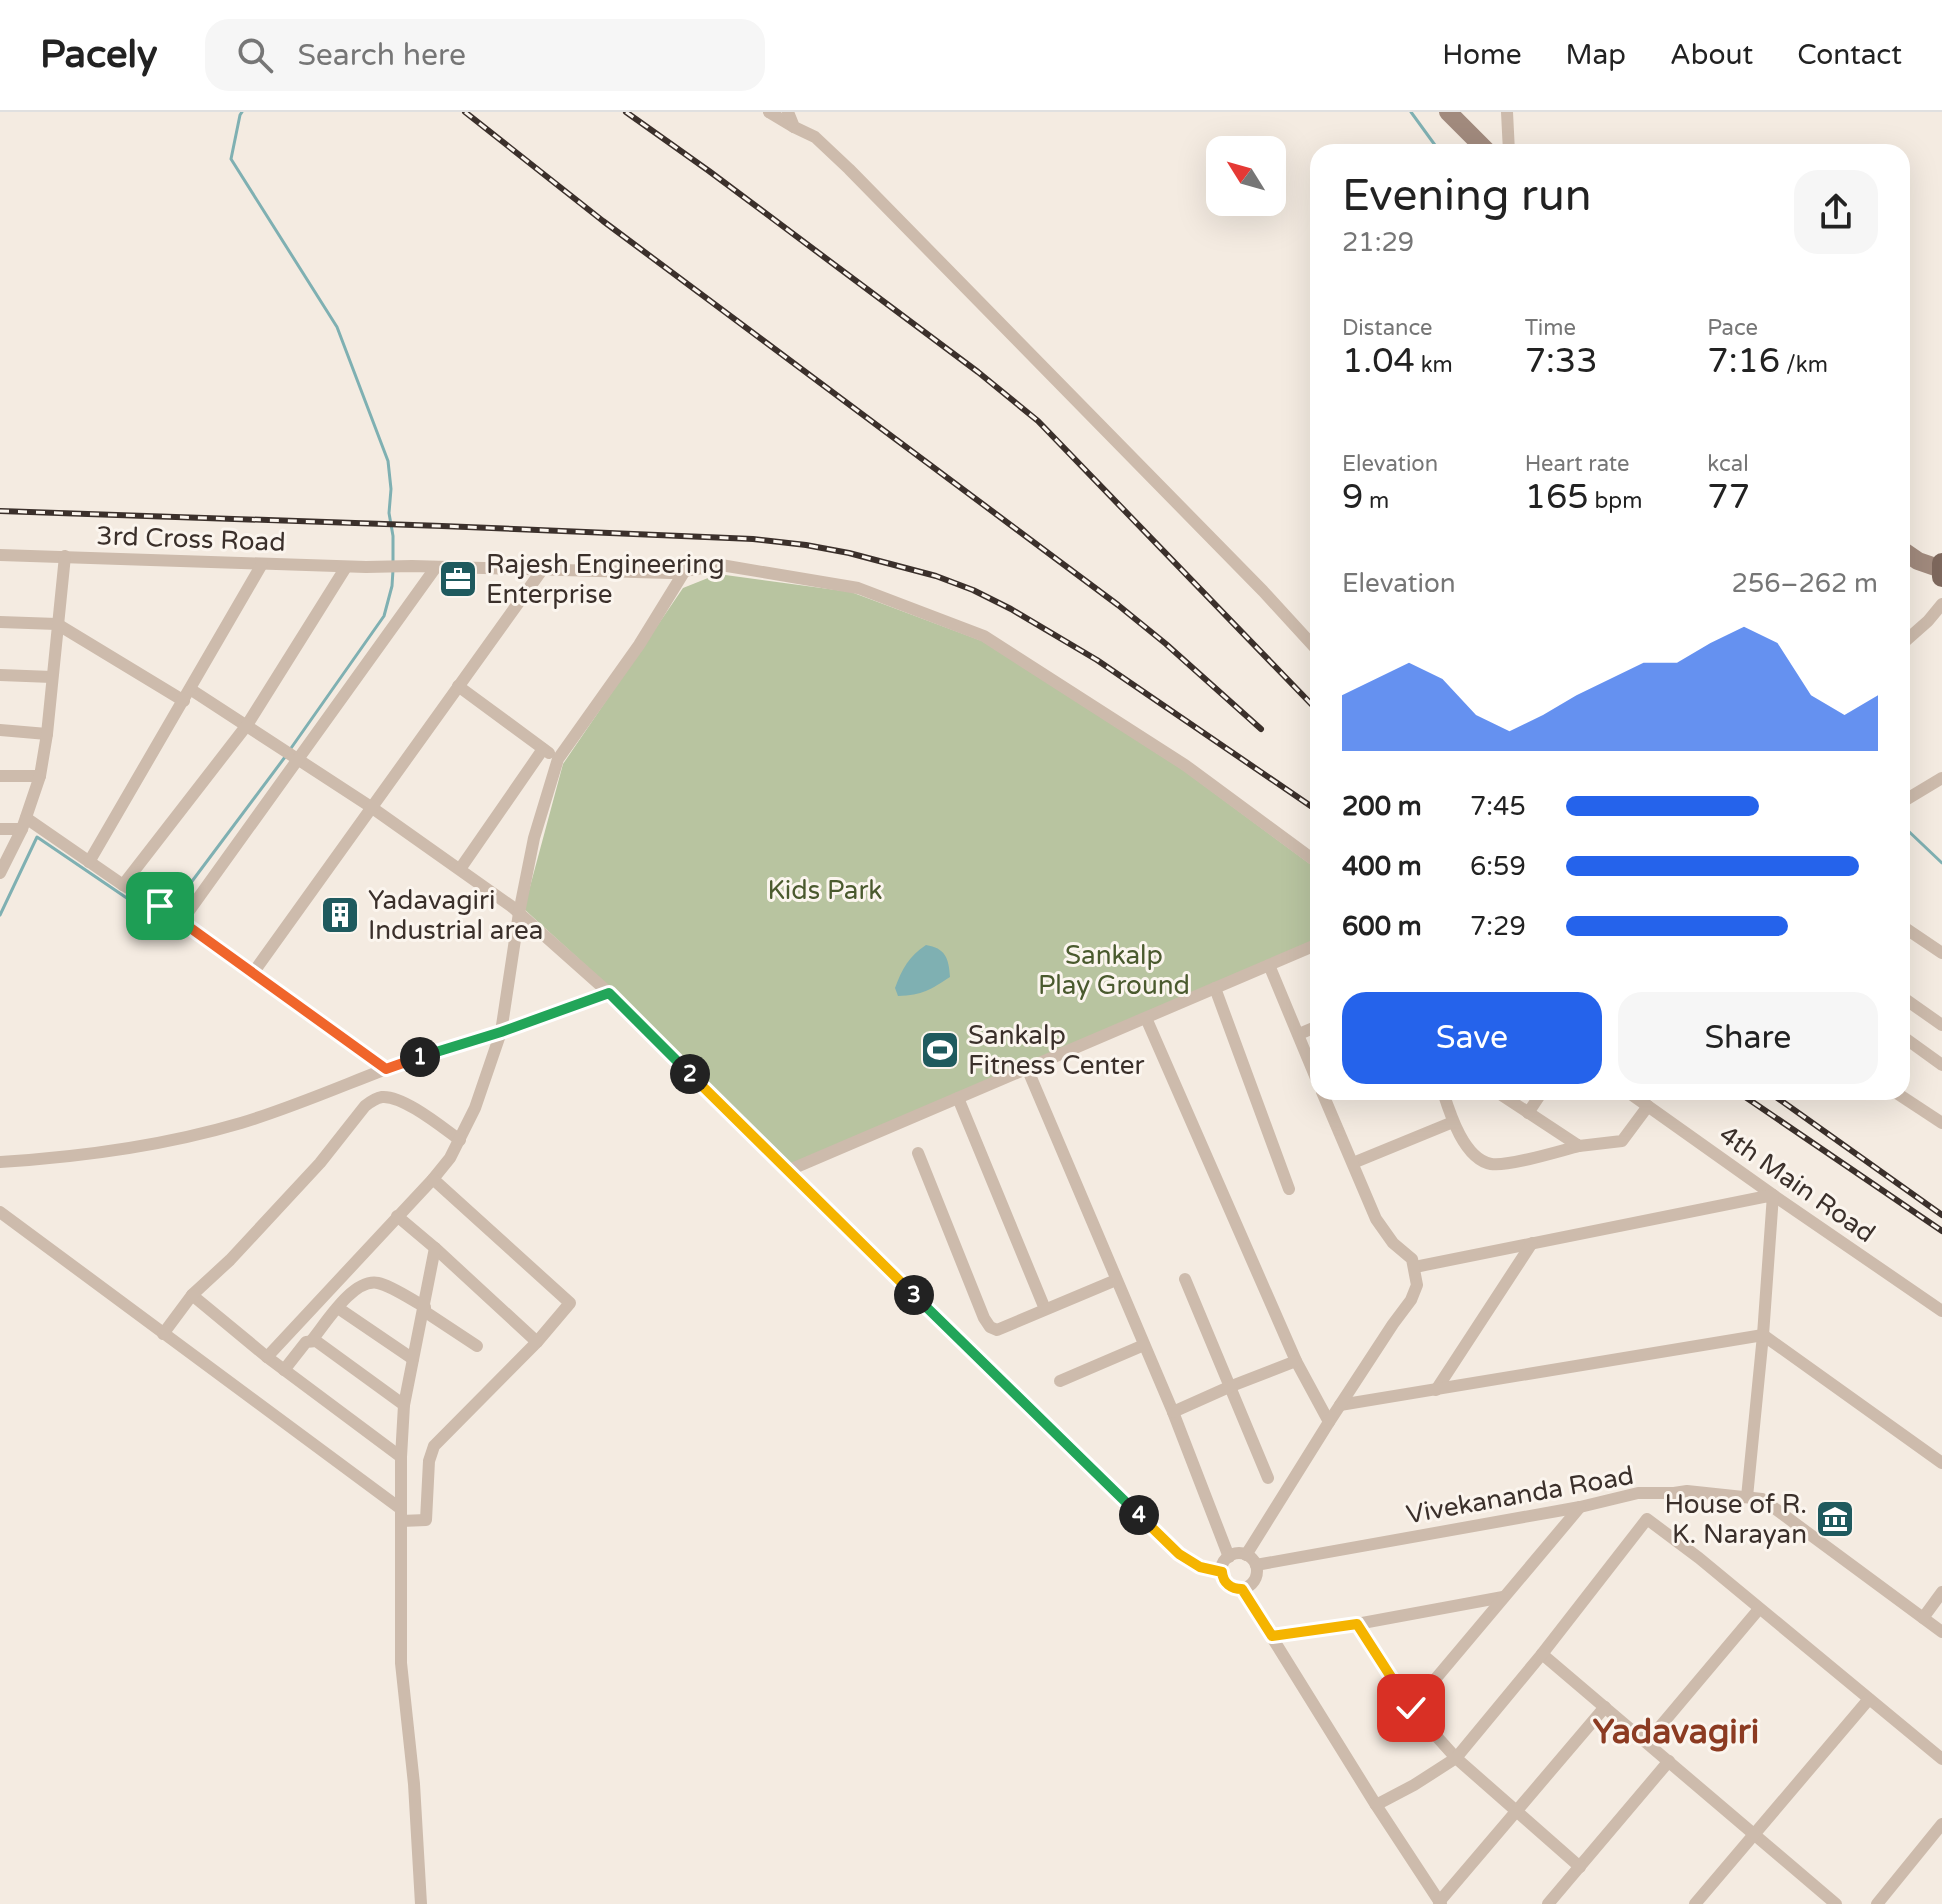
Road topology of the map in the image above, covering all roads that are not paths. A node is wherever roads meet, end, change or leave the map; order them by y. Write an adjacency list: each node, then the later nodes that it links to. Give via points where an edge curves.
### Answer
1 (769, 112): 5 (street)
2 (788, 112): 5 (street)
3 (1448, 112): 6 (street)
4 (1507, 112): 7 (street)
5 (794, 127): 21 (street, via 815,137 849,169)
6 (1480, 144)
7 (1509, 144)
8 (0, 555): 9 (street, 3rd Cross Road)
9 (65, 556): 11 (street, 3rd Cross Road); 19 (street)
10 (1910, 556): 15 (street)
11 (262, 564): 12 (street, 3rd Cross Road); 25 (street)
12 (346, 567): 13 (street, 3rd Cross Road); 26 (street)
13 (436, 567): 14 (street, 3rd Cross Road); 30 (street)
14 (542, 570): 16 (street, 3rd Cross Road); 24 (street)
15 (1942, 570)
16 (684, 572): 31 (street); 39 (street, 3rd Cross Road, via 721,565 858,588 984,636 1185,765)
17 (1942, 604): 20 (street)
18 (0, 622): 19 (street)
19 (57, 624): 23 (street); 25 (street)
20 (1910, 637)
21 (1310, 643)
22 (0, 675): 23 (street)
23 (52, 677): 28 (street)
24 (458, 686): 29 (street); 36 (street)
25 (187, 695): 26 (street); 40 (street)
26 (247, 725): 30 (street); 43 (street)
27 (0, 730): 28 (street)
28 (47, 734): 33 (street)
29 (543, 749): 31 (street); 41 (street)
30 (297, 758): 36 (street); 45 (street)
31 (558, 759): 44 (street)
32 (0, 776): 33 (street)
33 (40, 776): 37 (street)
34 (1942, 778): 35 (street)
35 (1910, 797)
36 (371, 807): 41 (street); 50 (street)
37 (26, 823): 38 (street); 40 (street); 42 (street)
38 (0, 829)
39 (1310, 857)
40 (89, 862): 43 (street)
41 (460, 869): 44 (street)
42 (0, 873)
43 (123, 885): 45 (street)
44 (519, 913): 52 (street); 57 (street)
45 (179, 920): 50 (street)
46 (1910, 931): 48 (street)
47 (1310, 947): 49 (street)
48 (1942, 953)
49 (1269, 965): 51 (street); 58 (street)
50 (253, 973): 63 (street)
51 (1215, 988): 54 (street); 84 (street)
52 (609, 993): 57 (street); 82 (street)
53 (1910, 1003): 55 (street)
54 (1146, 1018): 62 (street); 106 (street)
55 (1942, 1025)
56 (1310, 1029): 58 (street)
57 (501, 1032): 63 (street); 77 (street)
58 (1299, 1034): 60 (street)
59 (1910, 1042): 61 (street)
60 (1310, 1062)
61 (1942, 1065)
62 (1027, 1068): 65 (street); 92 (street)
63 (386, 1069): 64 (street)
64 (369, 1076): 66 (street); 80 (street, via 239,1124 172,1140)
65 (958, 1098): 82 (street); 96 (street)
66 (378, 1099): 77 (street, via 422,1112); 93 (street, via 365,1106 320,1163)
67 (1325, 1100): 81 (street)
68 (1446, 1100): 75 (street)
69 (1509, 1100): 74 (street)
70 (1537, 1100): 74 (street)
71 (1639, 1100): 73 (street, 4th Main Road)
72 (1907, 1100): 76 (street)
73 (1648, 1106): 78 (street, via 1622,1141); 85 (street, 4th Main Road)
74 (1528, 1113): 78 (street)
75 (1453, 1122): 78 (street, via 1466,1145 1488,1164); 81 (street)
76 (1942, 1123)
77 (460, 1140): 83 (street)
78 (1579, 1146)
79 (918, 1153): 96 (street, via 990,1327 997,1330)
80 (0, 1162)
81 (1353, 1163): 90 (street, via 1386,1236)
82 (787, 1171): 126 (street, via 1179,1554)
83 (433, 1179): 87 (street); 101 (street, via 570,1303)
84 (1289, 1189)
85 (1773, 1195): 88 (street); 97 (street, 4th Main Road); 99 (street)
86 (0, 1212): 98 (street)
87 (397, 1216): 89 (street); 104 (street)
88 (1532, 1243): 90 (street); 110 (street)
89 (435, 1248): 95 (street); 101 (street)
90 (1415, 1267): 112 (street, via 1417,1285 1411,1300)
91 (1185, 1279): 109 (street)
92 (1116, 1280): 96 (street); 102 (street)
93 (192, 1295): 98 (street); 104 (street)
94 (338, 1308): 95 (street, via 361,1285 380,1283); 100 (street); 105 (street)
95 (424, 1309): 103 (street); 105 (street)
96 (1045, 1309)
97 (1942, 1311)
98 (163, 1334): 121 (street)
99 (1763, 1335): 110 (street); 116 (street); 119 (street)
100 (312, 1340): 107 (street); 111 (street)
101 (537, 1342): 121 (street, via 434,1446 426,1520)
102 (1144, 1345): 108 (street); 113 (street)
103 (477, 1346)
104 (267, 1357): 107 (street)
105 (413, 1359): 111 (street)
106 (1296, 1361): 109 (street); 114 (street)
107 (284, 1370): 115 (street)
108 (1060, 1381)
109 (1229, 1387): 113 (street); 117 (street)
110 (1436, 1390): 112 (street)
111 (404, 1405): 115 (street)
112 (1340, 1405): 114 (street)
113 (1173, 1412): 124 (street)
114 (1329, 1422): 123 (street)
115 (401, 1457): 121 (street)
116 (1942, 1463)
117 (1268, 1478)
118 (1657, 1494): 119 (street, Vivekananda Road); 120 (street, Vivekananda Road, via 1638,1493); 122 (street)
119 (1747, 1497): 131 (street, Vivekananda Road, via 1762,1499)
120 (1580, 1507): 125 (street, Vivekananda Road); 129 (street)
121 (401, 1515): 149 (street, via 401,1663)
122 (1647, 1519): 130 (street); 135 (street)
123 (1246, 1555): 124 (street); 125 (street)
124 (1229, 1557): 126 (street)
125 (1256, 1565): 127 (street, via 1255,1580)
126 (1222, 1572): 127 (street, via 1228,1585)
127 (1242, 1589): 134 (street)
128 (1942, 1592): 131 (street)
129 (1503, 1597): 132 (street); 138 (street)
130 (1759, 1609): 136 (street); 139 (street)
131 (1923, 1618): 133 (street, Vivekananda Road)
132 (1357, 1624): 134 (street); 138 (street)
133 (1942, 1632)
134 (1272, 1636): 143 (street)
135 (1542, 1654): 137 (street); 140 (street)
136 (1869, 1699): 141 (street); 146 (street)
137 (1605, 1707): 139 (street); 144 (street)
138 (1411, 1708): 140 (street)
139 (1647, 1742): 142 (street)
140 (1456, 1758): 143 (street); 144 (street)
141 (1942, 1759)
142 (1669, 1761): 146 (street); 147 (street)
143 (1376, 1805): 148 (street)
144 (1516, 1811): 147 (street); 148 (street)
145 (1942, 1824): 153 (street)
146 (1755, 1833): 151 (street); 152 (street)
147 (1580, 1867): 150 (street)
148 (1440, 1903)
149 (421, 1904)
150 (1548, 1904)
151 (1695, 1904)
152 (1836, 1904)
153 (1877, 1904)

